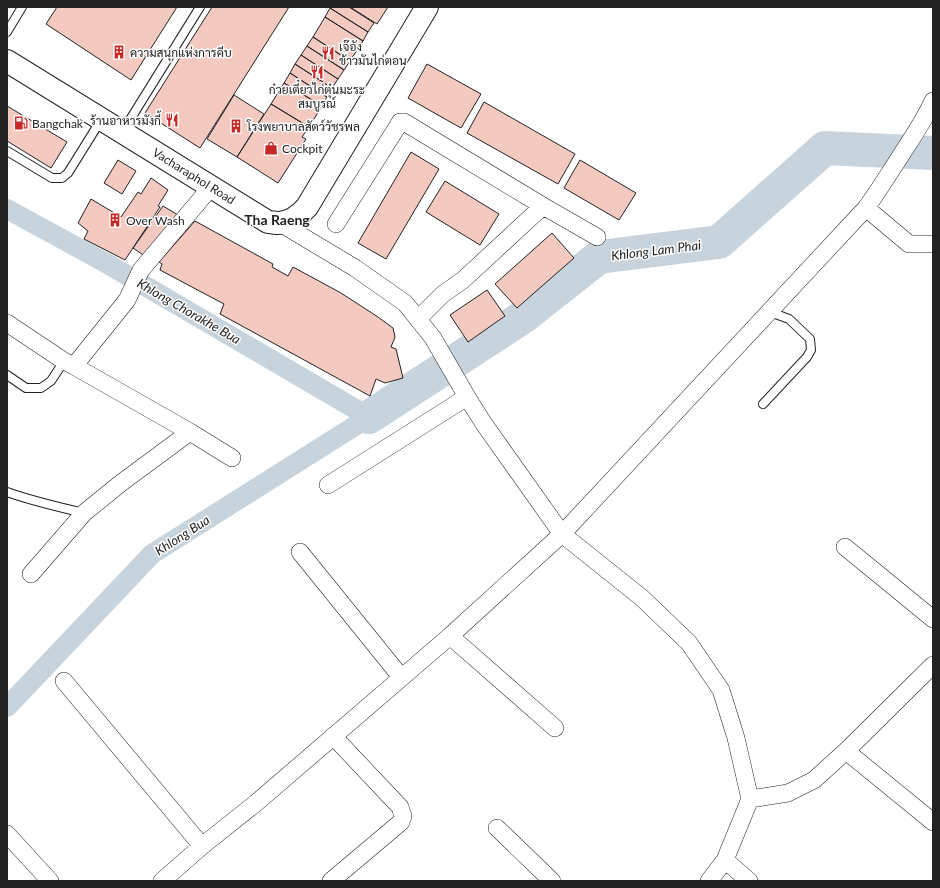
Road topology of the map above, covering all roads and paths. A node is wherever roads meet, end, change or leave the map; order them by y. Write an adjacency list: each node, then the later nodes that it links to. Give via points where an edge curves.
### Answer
1 (22, 7): 4 (lane)
2 (200, 7): 8 (lane)
3 (427, 7): 13 (main road, via 307,207 300,215)
4 (7, 32)
5 (7, 61): 7 (main road, Vacharaphol Road)
6 (933, 101): 12 (street)
7 (101, 119): 8 (main road, Vacharaphol Road); 9 (lane, via 68,173 62,178 52,178)
8 (122, 132): 10 (main road, Vacharaphol Road)
9 (7, 151)
10 (211, 187): 13 (main road, Vacharaphol Road, via 268,222); 20 (street, via 141,270 127,300)
11 (543, 206): 14 (street, via 407,123 400,122); 15 (street); 18 (street)
12 (866, 208): 16 (street, via 909,244); 17 (street)
13 (280, 223): 18 (street, via 355,268 406,303)
14 (336, 224)
15 (597, 237)
16 (932, 244)
17 (770, 312): 23 (lane, via 789,319 810,339 812,350); 29 (street)
18 (418, 319): 22 (street, via 433,338)
19 (8, 326): 20 (street)
20 (69, 363): 21 (lane, via 41,388 26,388); 24 (street)
21 (7, 375)
22 (464, 391): 26 (street); 29 (street, via 484,424)
23 (762, 404)
24 (190, 432): 25 (street); 28 (street)
25 (232, 458)
26 (328, 485)
27 (7, 492): 28 (lane)
28 (84, 513): 32 (street)
29 (562, 534): 34 (street); 41 (street, via 642,598 689,644 721,690 736,738)
30 (845, 548): 33 (street)
31 (300, 552): 36 (street)
32 (31, 574)
33 (933, 619)
34 (450, 636): 36 (street); 38 (street)
35 (933, 665): 40 (street)
36 (401, 677): 39 (street)
37 (64, 681): 45 (street)
38 (555, 728)
39 (333, 736): 45 (street); 49 (street, via 400,807 403,816 401,822)
40 (846, 751): 41 (street, via 814,780 788,792); 42 (street)
41 (750, 799): 46 (street)
42 (933, 822)
43 (497, 828): 50 (street)
44 (7, 834): 47 (street)
45 (202, 846): 48 (street)
46 (725, 860): 51 (street); 52 (street)
47 (50, 881)
48 (162, 881)
49 (331, 881)
50 (552, 881)
51 (709, 881)
52 (749, 881)

